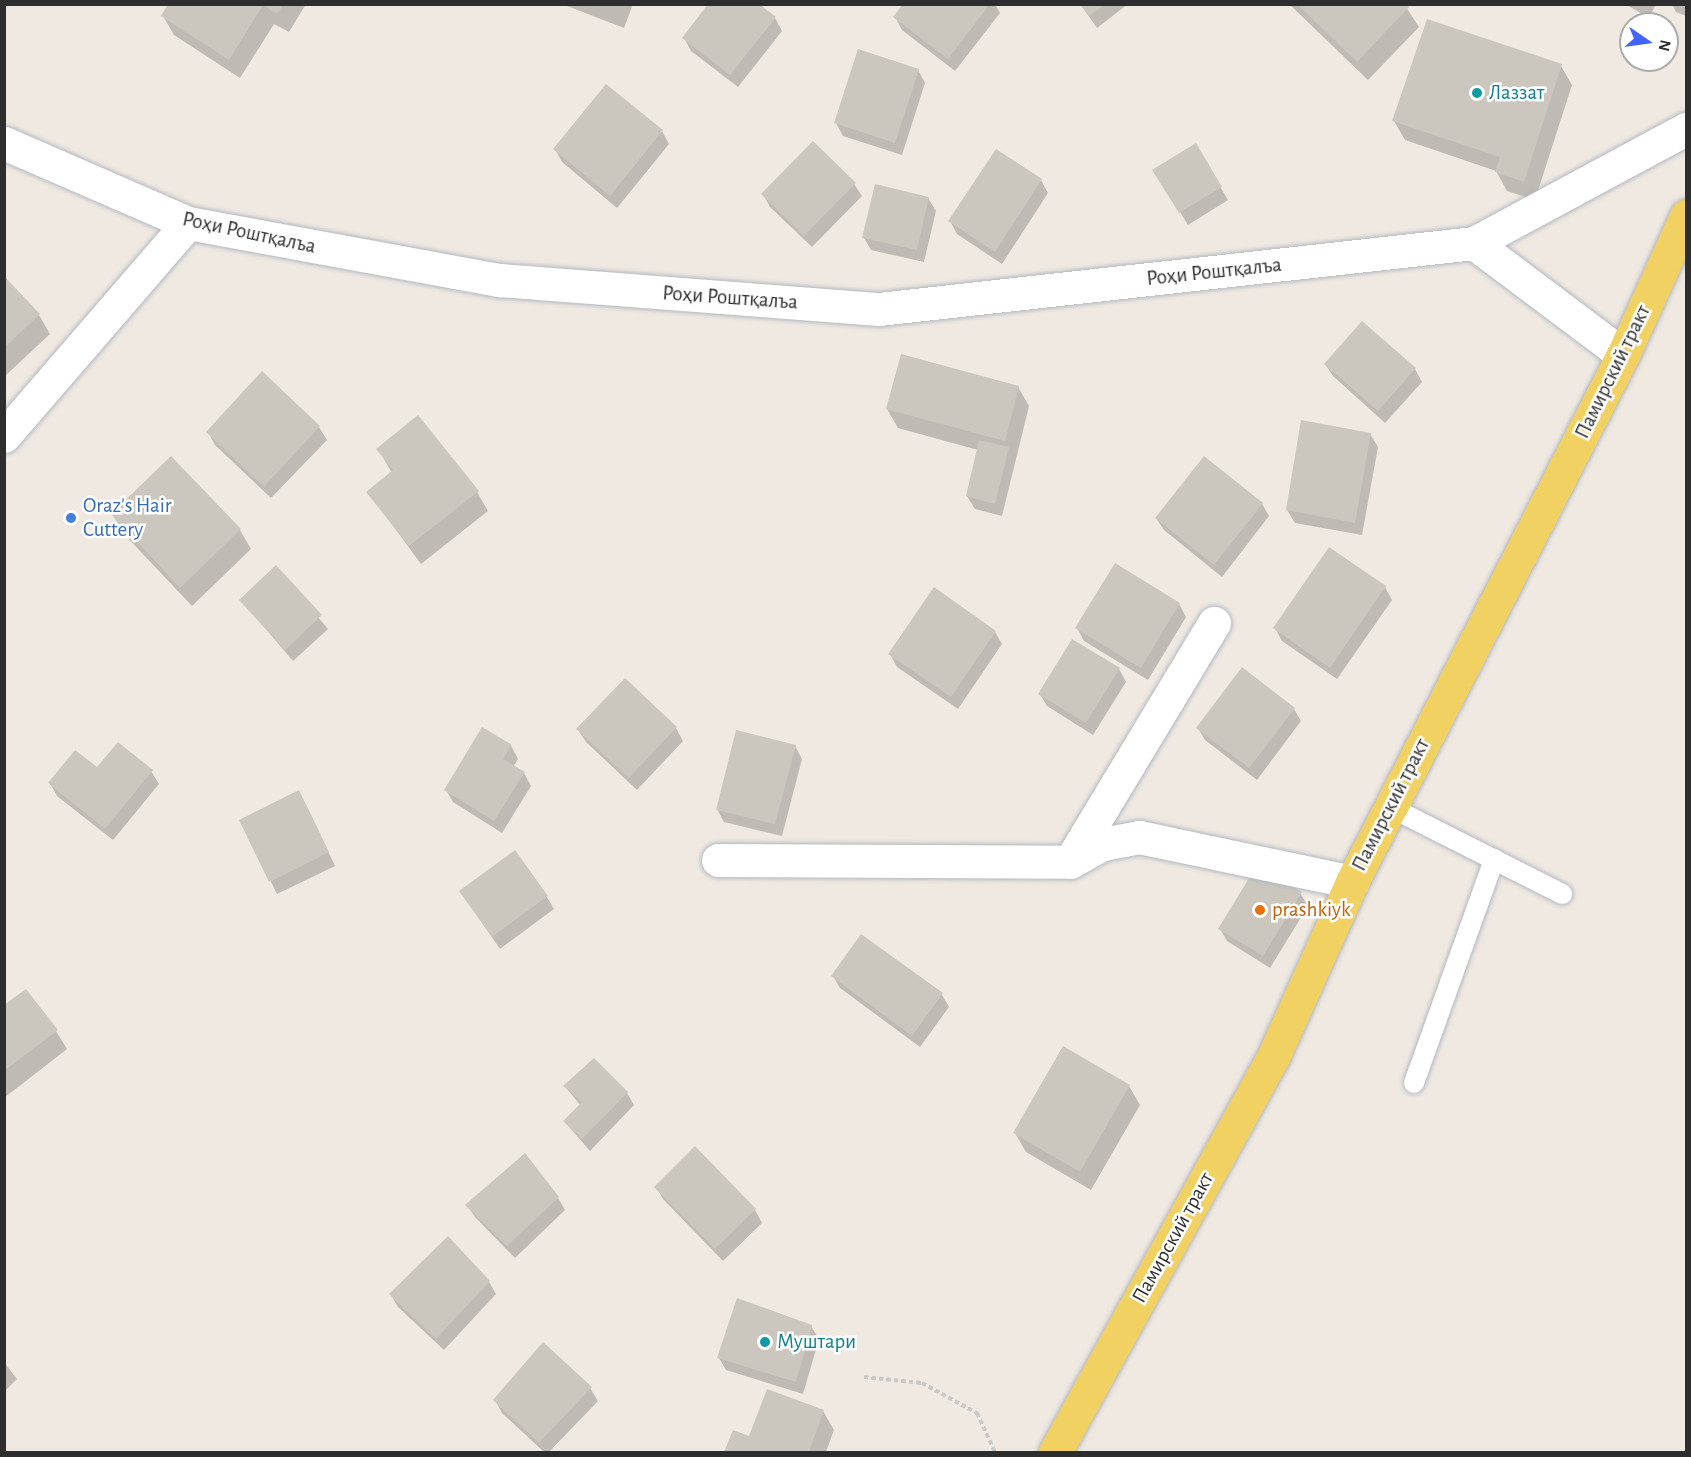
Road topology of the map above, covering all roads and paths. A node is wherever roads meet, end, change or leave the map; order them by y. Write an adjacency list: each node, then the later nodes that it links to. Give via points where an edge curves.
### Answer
1 (1686, 129): 5 (main road, Роҳи Роштқалъа)
2 (4, 144): 4 (main road, Роҳи Роштқалъа)
3 (1686, 216): 6 (main road, Памирский тракт)
4 (188, 223): 5 (main road, Роҳи Роштқалъа, via 500,280 879,309); 7 (main road)
5 (1474, 243): 6 (main road)
6 (1623, 355): 9 (main road, Памирский тракт)
7 (4, 436)
8 (1214, 622): 12 (main road)
9 (1390, 807): 11 (lane); 13 (main road, Памирский тракт)
10 (718, 860): 12 (main road)
11 (1494, 860): 14 (lane); 15 (lane)
12 (1070, 862): 13 (main road, via 1103,844 1139,837)
13 (1352, 882): 18 (main road, Памирский тракт, via 1274,1055)
14 (1562, 894)
15 (1414, 1083)
16 (864, 1377): 17 (path, via 922,1383 977,1413)
17 (995, 1452)
18 (1055, 1452)

